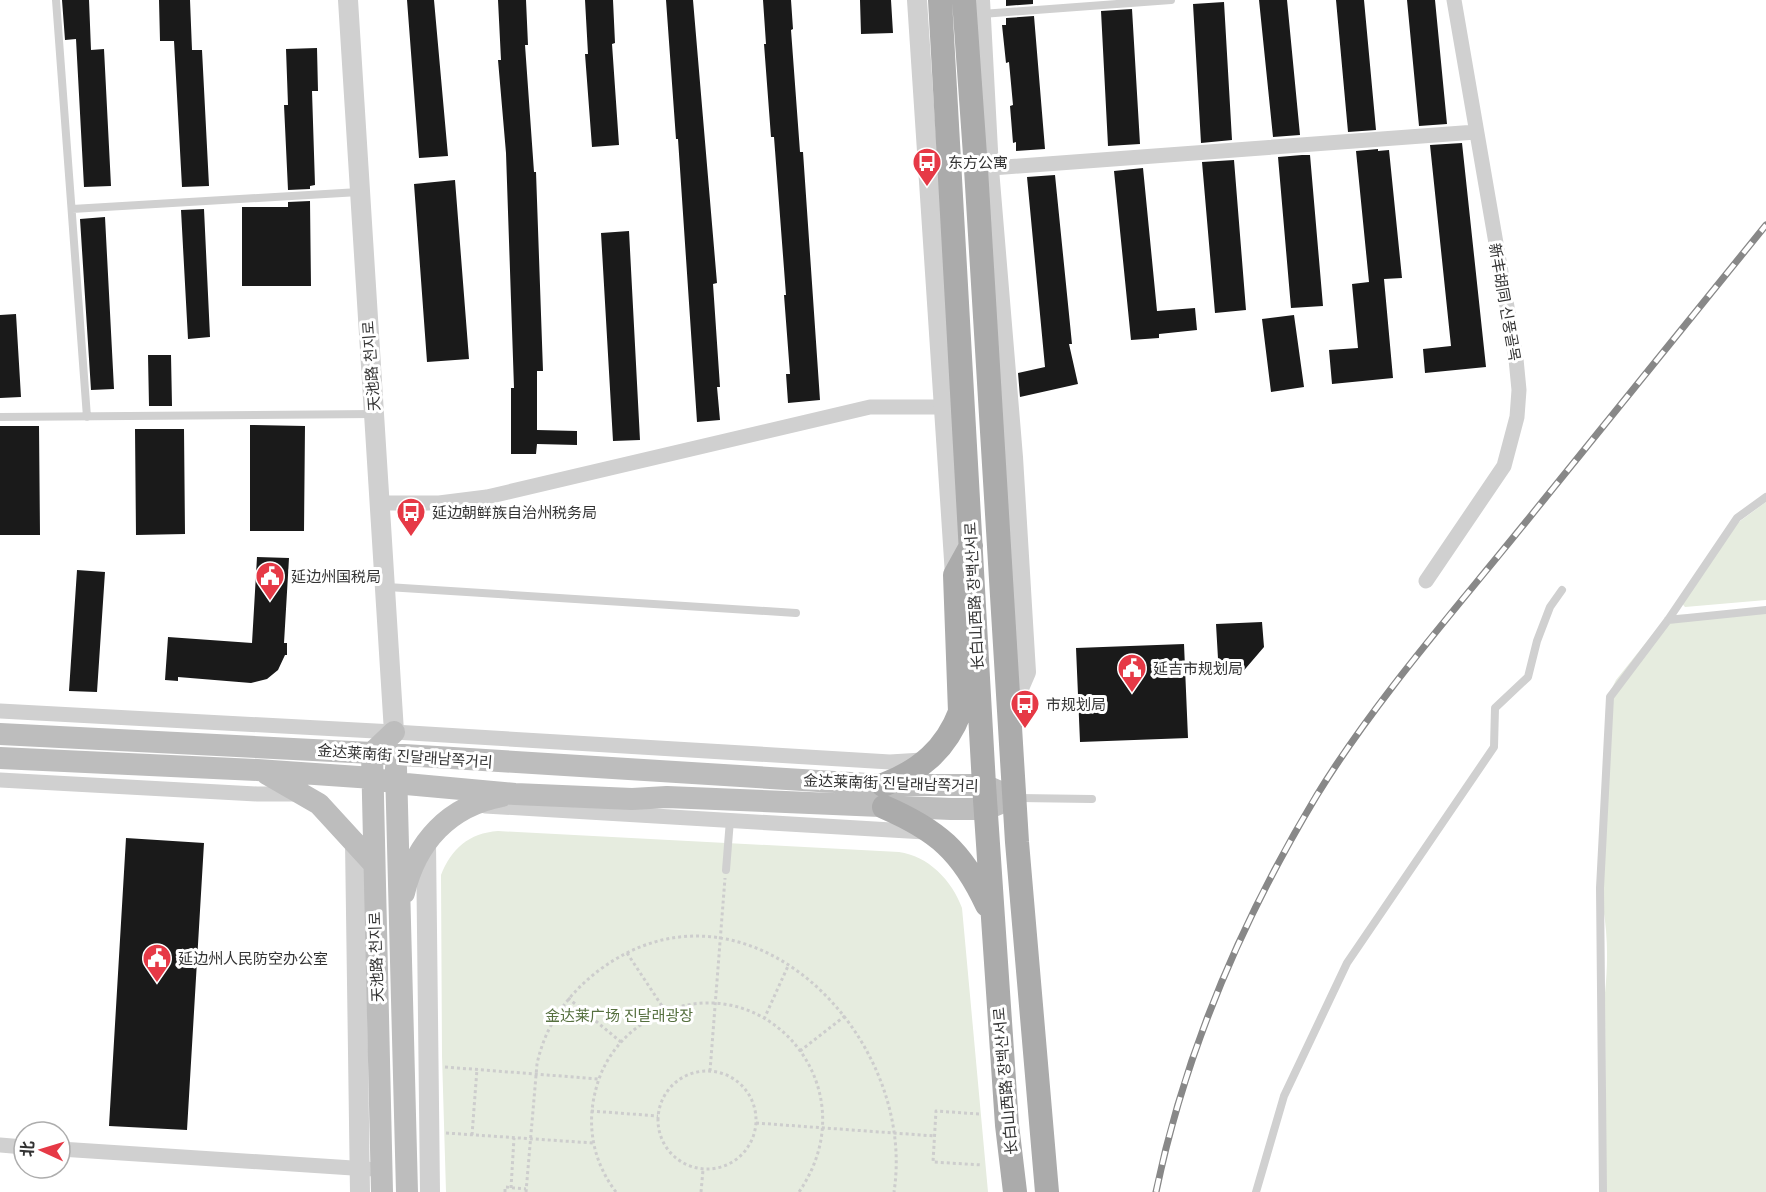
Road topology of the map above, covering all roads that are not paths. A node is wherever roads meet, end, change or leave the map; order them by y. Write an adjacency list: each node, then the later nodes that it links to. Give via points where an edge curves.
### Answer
1 (56, 0): 11 (lane)
2 (348, 0): 10 (street, 天池路 천지로)
3 (917, 0): 12 (street, 长白山西路 장백산서로)
4 (940, 0): 12 (main road, 长白山西路 장백산서로)
5 (1172, 0): 7 (lane)
6 (1454, 0): 8 (street, 新丰胡同 신풍골목)
7 (975, 5): 9 (main road, 长白山西路 장백산서로)
8 (1476, 132): 9 (street); 20 (street, 新丰胡同 신풍골목, via 1516,358 1517,417 1504,466)
9 (983, 169): 41 (main road, 长白山西路 장백산서로)
10 (360, 192): 11 (lane); 13 (street, 天池路 천지로)
11 (72, 209): 15 (lane)
12 (954, 407): 17 (street, via 870,407 487,497 439,503); 18 (main road, 长白山西路 장백산서로); 19 (street, 长白山西路 장백산서로)
13 (375, 414): 15 (lane); 17 (street, 天池路 천지로)
14 (0, 417): 15 (lane)
15 (87, 417)
16 (1766, 497): 25 (lane, via 1737,518)
17 (380, 503): 21 (street, 天池路 천지로)
18 (971, 546): 19 (main road); 37 (main road, 长白山西路 장백산서로)
19 (955, 575): 32 (main road, via 960,712 942,746)
20 (1426, 581)
21 (385, 587): 24 (lane); 27 (street, 天池路 천지로)
22 (1562, 591): 62 (lane, via 1550,607 1528,677 1495,708 1494,747 1347,963 1284,1096)
23 (1766, 610): 25 (lane)
24 (796, 613)
25 (1668, 620): 63 (lane, via 1610,696 1608,707 1600,888)
26 (0, 711): 27 (street, 金达莱南街 진달래남쪽거리)
27 (394, 732): 29 (main road); 30 (main road, 天池路 천지로); 32 (street, 金达莱南街 진달래남쪽거리, via 890,762)
28 (0, 734): 29 (main road, 金达莱南街 진달래남쪽거리)
29 (372, 753): 30 (main road, 金达莱南街 진달래남쪽거리); 34 (main road, 天池路 천지로)
30 (396, 756): 36 (main road, 天池路 천지로); 40 (main road, 金达莱南街 진달래남쪽거리)
31 (0, 758): 33 (main road, 金达莱南街 진달래남쪽거리)
32 (926, 760): 40 (main road, via 897,779)
33 (257, 770): 34 (main road, 金达莱南街 진달래남쪽거리); 38 (main road)
34 (373, 777): 36 (main road, 金达莱南街 진달래남쪽거리); 49 (main road, 天池路 천지로)
35 (0, 780): 38 (street)
36 (395, 783): 39 (main road, 金达莱南街 진달래남쪽거리); 53 (main road, 天池路 천지로)
37 (984, 785): 40 (main road, 金达莱南街 진달래남쪽거리); 41 (main road, 金达莱南街 진달래남쪽거리); 44 (main road, 长白山西路 장백산서로)
38 (304, 794): 47 (main road)
39 (515, 794): 40 (main road, 金达莱南街 진달래남쪽거리, via 632,799); 43 (main road)
40 (883, 796): 44 (main road, 金达莱南街 진달래남쪽거리); 46 (main road)
41 (1014, 798): 42 (lane); 44 (main road, 金达莱南街 진달래남쪽거리); 51 (main road, 长白山西路 장백산서로)
42 (1092, 799)
43 (473, 805): 45 (street); 48 (main road, via 438,828)
44 (986, 809): 52 (main road, 长白山西路 장백산서로)
45 (730, 820): 46 (street); 50 (lane)
46 (932, 832): 52 (main road, via 965,864)
47 (356, 842): 49 (main road); 55 (street, 天池路 천지로)
48 (426, 843): 53 (main road, via 407,879); 59 (street)
49 (374, 864): 56 (main road, 天池路 천지로)
50 (726, 870)
51 (1023, 915): 52 (main road); 61 (main road, 长白山西路 장백산서로)
52 (993, 917): 60 (main road, 长白山西路 장백산서로)
53 (399, 918): 57 (main road, 天池路 천지로)
54 (72, 1150): 55 (street)
55 (359, 1168): 56 (street); 58 (street, 天池路 천지로)
56 (382, 1181): 57 (street)
57 (407, 1182)
58 (360, 1192)
59 (430, 1192)
60 (1015, 1192)
61 (1047, 1192)
62 (1256, 1192)
63 (1604, 1192)

